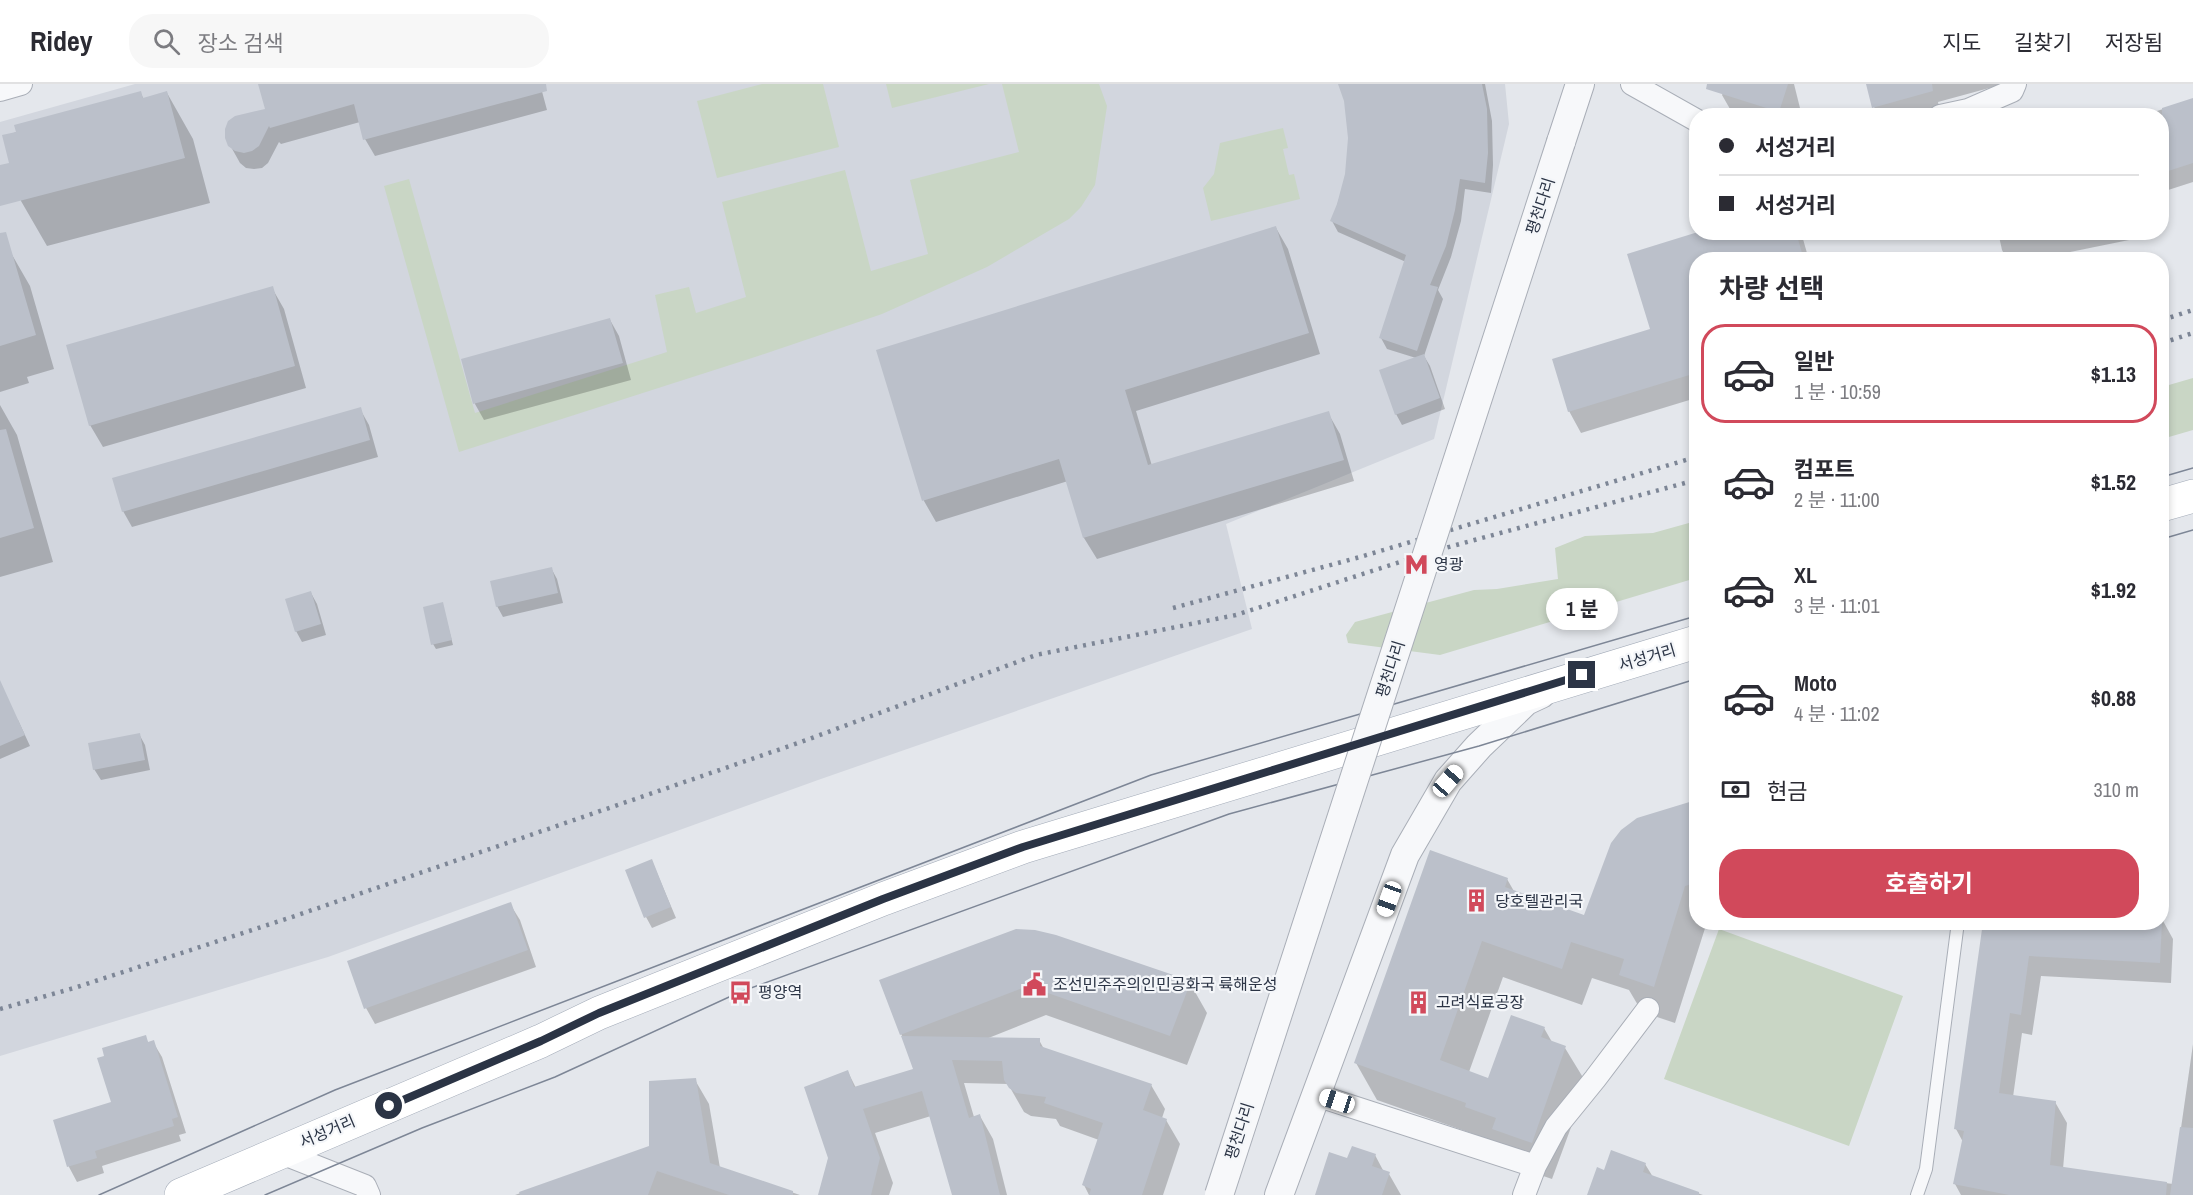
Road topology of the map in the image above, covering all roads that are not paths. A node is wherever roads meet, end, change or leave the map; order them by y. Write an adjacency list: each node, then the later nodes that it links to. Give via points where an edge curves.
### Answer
1 (21, 84): 5 (street)
2 (1580, 84): 19 (street, 평천다리, bridge)
3 (1632, 84): 7 (street)
4 (2015, 84): 6 (street, via 2012,91)
5 (0, 90)
6 (1973, 108)
7 (1689, 116)
8 (2193, 496): 9 (main road)
9 (2169, 503)
10 (1689, 644): 11 (main road, 서성거리)
11 (1582, 675): 14 (street, via 1526,701 1448,781 1405,855); 15 (main road, 서성거리, via 1023,847 599,1013)
12 (1957, 930): 22 (lane, via 1926,1169)
13 (1648, 1009): 16 (street, via 1556,1127)
14 (1316, 1095): 16 (street); 20 (street)
15 (279, 1152): 17 (main road, 서성거리); 18 (street, via 365,1186)
16 (1535, 1166): 21 (street)
17 (181, 1195)
18 (369, 1195)
19 (1219, 1195)
20 (1279, 1195)
21 (1524, 1195)
22 (1917, 1195)

